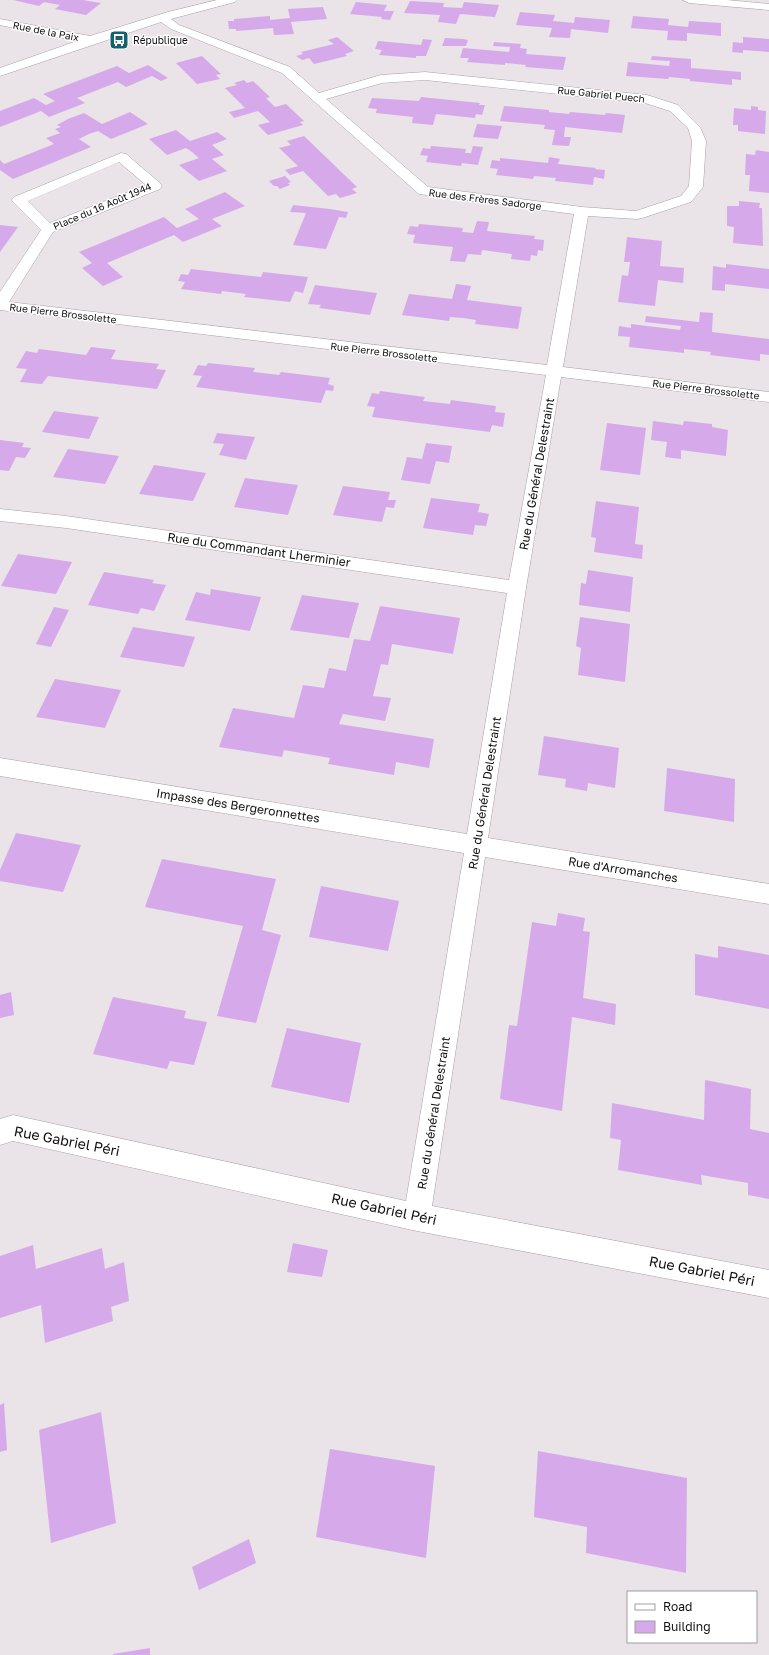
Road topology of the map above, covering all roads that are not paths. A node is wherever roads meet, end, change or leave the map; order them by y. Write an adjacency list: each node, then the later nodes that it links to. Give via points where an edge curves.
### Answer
1 (231, 0): 4 (street)
2 (689, 0): 3 (street)
3 (762, 4)
4 (162, 18): 6 (street); 8 (street, Rue des Frères Sadorge, via 175,27 286,70)
5 (0, 22): 6 (street, Rue de la Paix)
6 (91, 40): 7 (street)
7 (0, 72)
8 (318, 97): 9 (street, Rue des Frères Sadorge, via 424,191); 9 (street, Rue Gabriel Puech, via 381,79 425,76 646,99 674,108 694,127 699,141 696,187 686,199 636,215)
9 (582, 211): 12 (street)
10 (48, 229): 10 (street, Place du 16 Août 1944, via 141,191 155,186 121,157 19,200); 11 (street, Place du 16 Août 1944)
11 (0, 305): 12 (street, Rue Pierre Brossolette, via 425,357)
12 (554, 370): 13 (street, Rue Pierre Brossolette); 15 (street, Rue du Général Delestraint)
13 (769, 397)
14 (0, 515): 15 (street, Rue du Commandant Lherminier, via 66,522)
15 (517, 588): 17 (street, Rue du Général Delestraint)
16 (0, 767): 17 (street, Impasse des Bergeronnettes)
17 (476, 846): 18 (street, Rue d'Arromanches); 20 (street, Rue du Général Delestraint)
18 (769, 894)
19 (0, 1132): 20 (street, Rue Gabriel Péri, via 13,1128)
20 (417, 1217): 21 (street, Rue Gabriel Péri)
21 (769, 1284)

